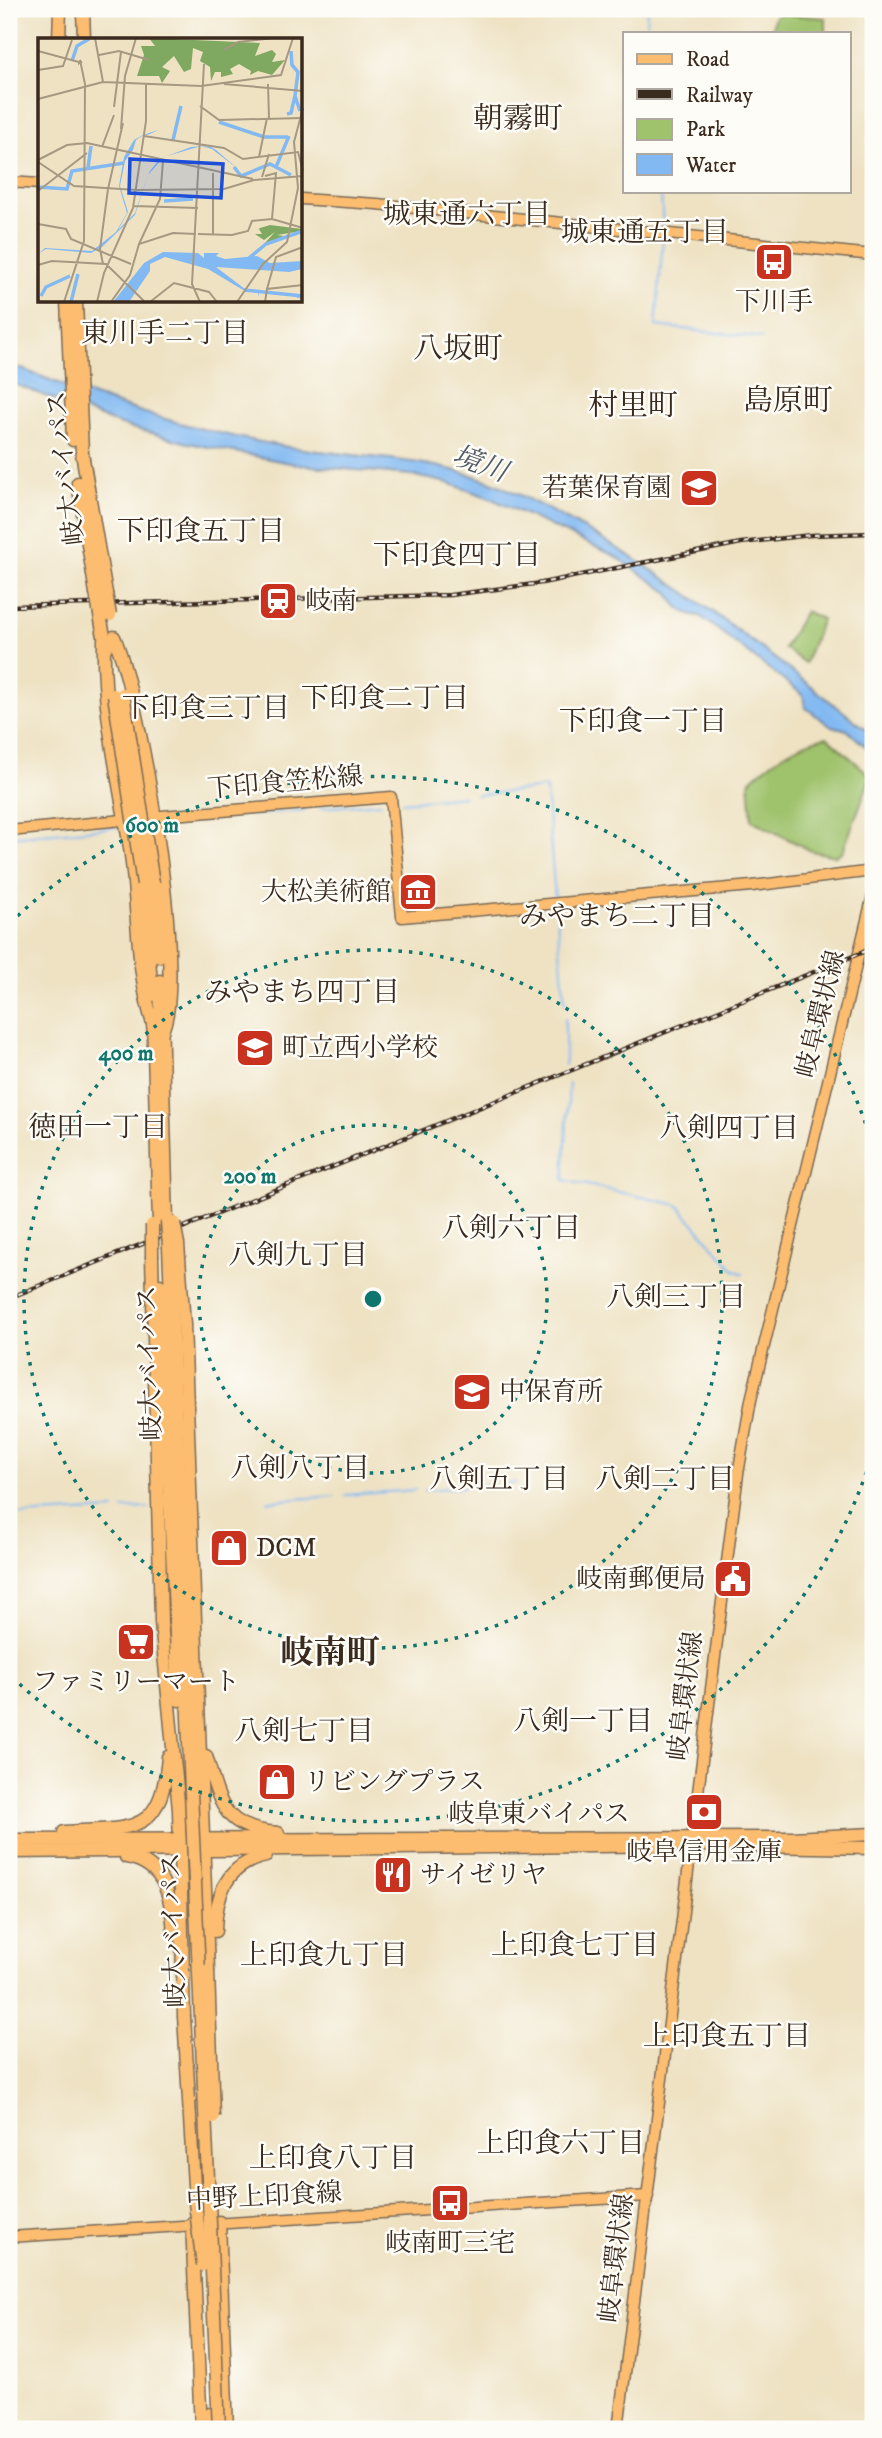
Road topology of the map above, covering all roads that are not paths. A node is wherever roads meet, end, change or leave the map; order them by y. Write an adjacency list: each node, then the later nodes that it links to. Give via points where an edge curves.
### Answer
1 (60, 9): 5 (highway)
2 (66, 9): 6 (highway)
3 (76, 9): 7 (highway)
4 (83, 9): 8 (highway)
5 (59, 38)
6 (66, 38)
7 (77, 38)
8 (84, 38)
9 (9, 182): 10 (main road)
10 (38, 184)
11 (303, 199): 12 (main road)
12 (873, 255)
13 (61, 303): 17 (highway)
14 (67, 303): 17 (highway, 岐大バイパス)
15 (76, 303): 17 (highway, 岐大バイパス)
16 (84, 303): 17 (highway)
17 (72, 338): 18 (highway, 岐大バイパス, bridge, via 78,452)
18 (119, 695): 19 (highway); 20 (highway); 24 (highway, 岐大バイパス, bridge, via 148,883)
19 (156, 816): 20 (main road, 下印食笠松線); 22 (main road, 下印食笠松線, via 391,797 402,917); 24 (highway, via 170,990 167,1020)
20 (124, 820): 21 (main road, 下印食笠松線); 24 (highway, via 140,963)
21 (9, 831)
22 (873, 871)
23 (873, 895): 32 (main road, 岐阜環状線, via 751,1400 722,1588)
24 (158, 1028): 25 (highway, 岐大バイパス)
25 (163, 1222): 26 (highway, 岐大バイパス); 26 (highway, bridge)
26 (164, 1250): 27 (highway, 岐大バイパス); 28 (highway, via 161,1622); 29 (highway, via 184,1324)
27 (169, 1381): 45 (highway, 岐大バイパス, bridge); 46 (highway, 岐大バイパス, bridge)
28 (171, 1727): 31 (highway, via 165,1788 145,1821 120,1828 16,1835); 35 (highway)
29 (200, 1739): 33 (highway); 34 (highway, via 217,1798 231,1818)
30 (873, 1835): 32 (highway, 岐阜東バイパス)
31 (9, 1840): 35 (highway)
32 (692, 1840): 34 (highway, 岐阜東バイパス); 36 (highway, 岐阜東バイパス); 41 (main road, 岐阜環状線)
33 (205, 1845): 34 (highway, 岐阜東バイパス); 35 (highway, 岐阜東バイパス); 39 (highway)
34 (316, 1845): 39 (highway, via 254,1859 230,1875 216,1906)
35 (185, 1846): 38 (highway); 40 (highway)
36 (873, 1847)
37 (9, 1852): 38 (highway)
38 (83, 1852): 40 (highway, via 129,1857 162,1880 172,1903)
39 (211, 1970): 46 (highway, bridge)
40 (184, 2013): 45 (highway, bridge)
41 (648, 2196): 42 (main road, 中野上印食線); 51 (main road, 岐阜環状線)
42 (219, 2222): 43 (main road, 中野上印食線); 50 (highway)
43 (192, 2223): 44 (main road, 中野上印食線); 47 (highway)
44 (9, 2237)
45 (203, 2265): 48 (highway, 岐大バイパス)
46 (212, 2296): 49 (highway, 岐大バイパス, bridge)
47 (201, 2429)
48 (210, 2429)
49 (219, 2429)
50 (227, 2429)
51 (618, 2429)

